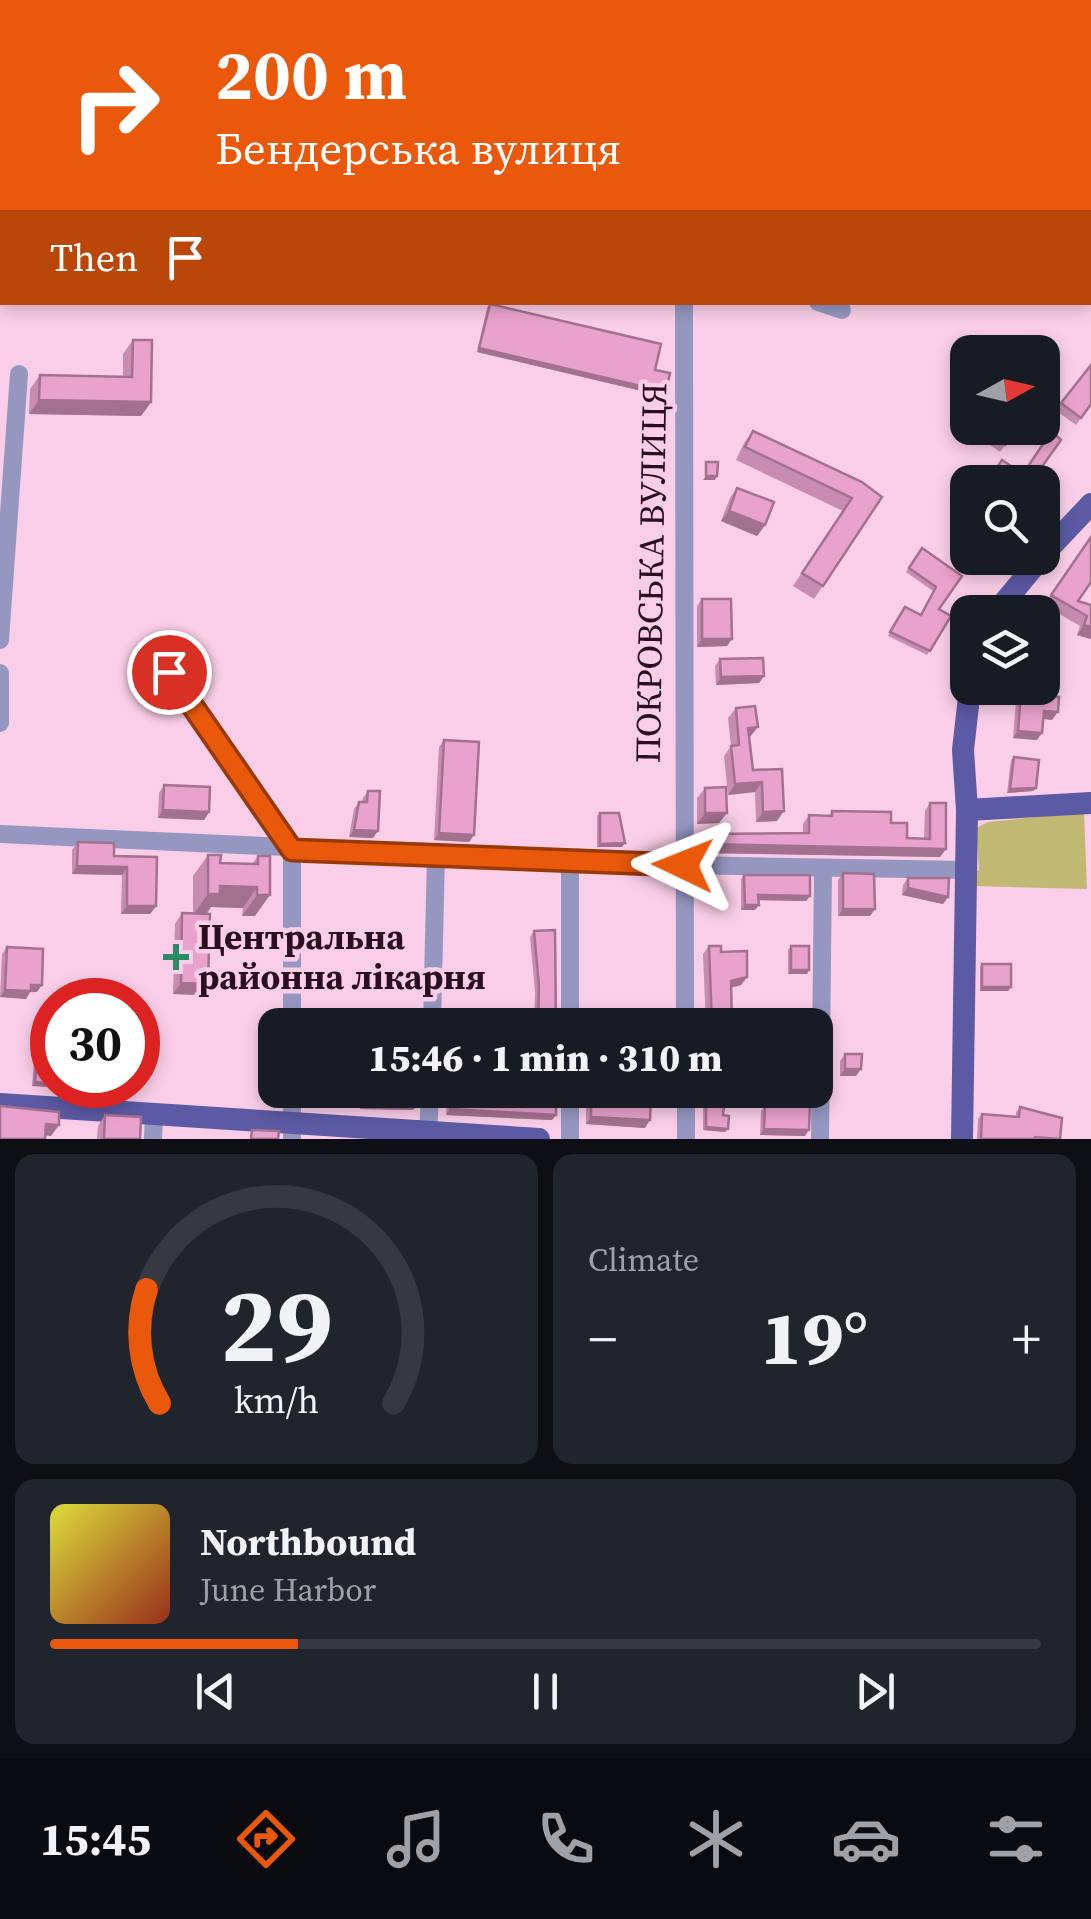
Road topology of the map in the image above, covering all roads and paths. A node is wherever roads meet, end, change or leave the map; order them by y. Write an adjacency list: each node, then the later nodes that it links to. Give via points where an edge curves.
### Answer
1 (684, 305): 20 (street, ПОКРОВСЬКА ВУЛИЦЯ)
2 (827, 305): 3 (street)
3 (842, 310)
4 (19, 374): 9 (street)
5 (1091, 504): 6 (main road)
6 (1060, 538)
7 (1027, 575): 8 (main road)
8 (1010, 595)
9 (0, 640)
10 (169, 672): 17 (street)
11 (0, 673): 13 (street)
12 (968, 705): 15 (main road)
13 (0, 722)
14 (1091, 803): 15 (main road)
15 (967, 810): 22 (main road)
16 (0, 834): 17 (street)
17 (292, 850): 18 (street); 23 (street)
18 (436, 855): 19 (street); 24 (street)
19 (570, 860): 20 (street); 25 (street)
20 (683, 865): 21 (street); 26 (street, ПОКРОВСЬКА ВУЛИЦЯ)
21 (823, 870): 22 (street); 38 (street)
22 (966, 870): 39 (main road)
23 (292, 1008)
24 (432, 1008)
25 (570, 1008)
26 (685, 1008)
27 (0, 1104): 31 (main road)
28 (429, 1108): 33 (street)
29 (570, 1108): 36 (street)
30 (686, 1108): 37 (street)
31 (154, 1114): 32 (main road); 34 (street)
32 (292, 1130): 33 (main road)
33 (428, 1135): 35 (main road)
34 (153, 1139)
35 (539, 1139)
36 (570, 1139)
37 (686, 1139)
38 (820, 1139)
39 (962, 1139)

